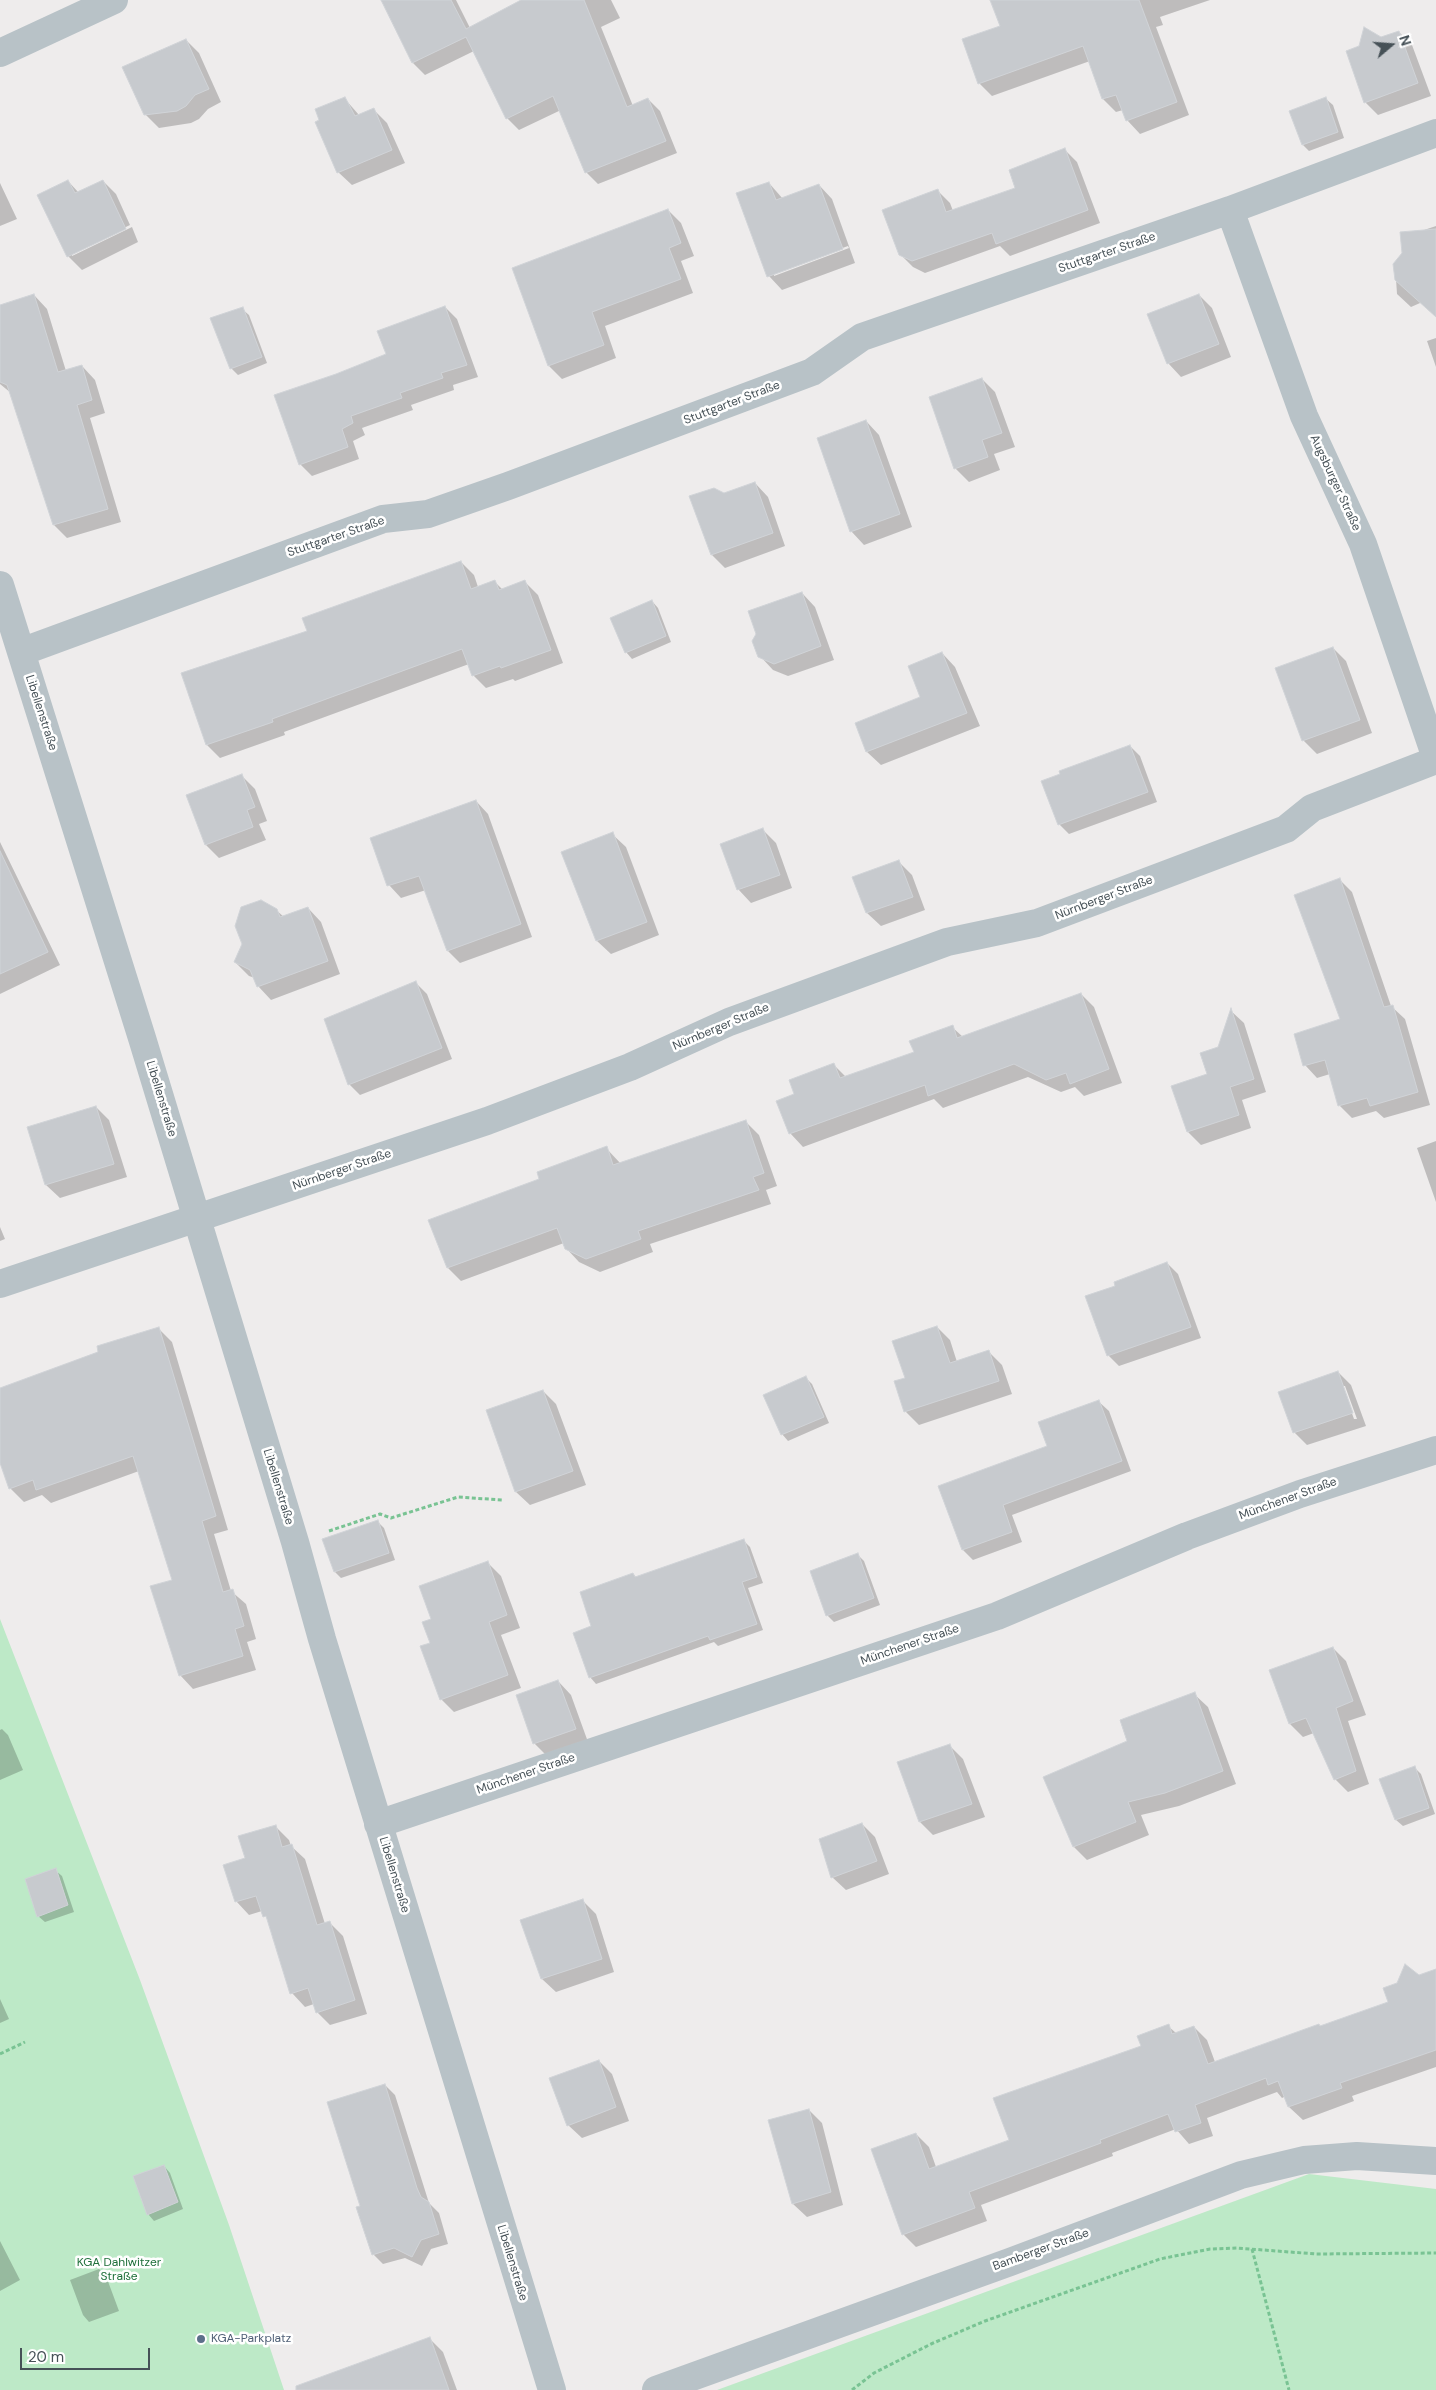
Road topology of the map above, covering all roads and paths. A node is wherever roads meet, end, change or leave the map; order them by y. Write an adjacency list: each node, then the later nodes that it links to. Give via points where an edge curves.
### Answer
1 (114, 0): 2 (street)
2 (0, 53)
3 (1436, 133): 4 (street, Stuttgarter Straße)
4 (1230, 210): 6 (street, Stuttgarter Straße, via 862,337 812,372 518,482 428,514 383,518); 7 (street, Augsburger Straße, via 1304,416 1363,544)
5 (0, 585): 6 (street, Libellenstraße)
6 (21, 652): 8 (street, Libellenstraße)
7 (1436, 759): 8 (street, Nürnberger Straße, via 1312,808 1286,829 1037,923 938,945 729,1022 630,1067 487,1122)
8 (197, 1217): 9 (street, Nürnberger Straße); 12 (street, Libellenstraße)
9 (0, 1284)
10 (1436, 1450): 13 (street, Münchener Straße, via 1300,1494 1187,1536 997,1616)
11 (502, 1500): 12 (path, via 458,1498 391,1518 380,1514)
12 (295, 1542): 13 (street, Libellenstraße)
13 (378, 1824): 19 (street, Libellenstraße)
14 (25, 2042): 15 (path)
15 (0, 2054)
16 (1436, 2161): 20 (street, Bamberger Straße, via 1357,2156 1304,2160 1240,2175)
17 (1252, 2249): 18 (path, via 1316,2254); 21 (path, via 1210,2249 1160,2259 976,2325 874,2373); 22 (path)
18 (1436, 2253)
19 (552, 2390)
20 (656, 2390)
21 (852, 2390)
22 (1289, 2390)

